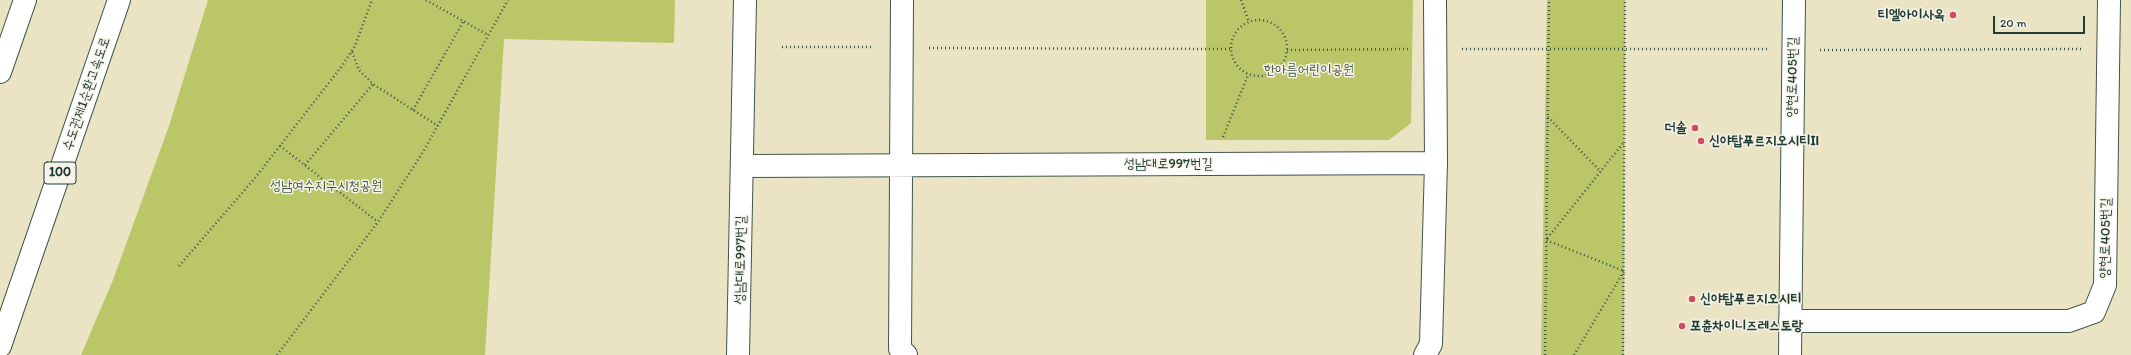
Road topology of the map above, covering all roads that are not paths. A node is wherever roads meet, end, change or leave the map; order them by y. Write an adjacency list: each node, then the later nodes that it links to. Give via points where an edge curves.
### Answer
1 (25, 0): 8 (main road)
2 (119, 0): 13 (main road, 수도권제1순환고속도로 / 100)
3 (745, 0): 10 (main road, 성남대로997번길)
4 (902, 0): 11 (main road)
5 (1435, 0): 9 (main road)
6 (1794, 0): 12 (main road, 양현로405번길)
7 (2109, 0): 12 (main road, 양현로405번길, via 2105,285 2094,312 2069,321)
8 (0, 72)
9 (1436, 163): 11 (main road, 성남대로997번길); 16 (main road, via 1431,344)
10 (743, 166): 11 (main road, 성남대로997번길); 14 (main road, 성남대로997번길)
11 (901, 166): 15 (main road, via 900,349)
12 (1790, 321): 17 (main road, 양현로405번길)
13 (0, 346)
14 (738, 355)
15 (906, 355)
16 (1425, 355)
17 (1790, 355)

